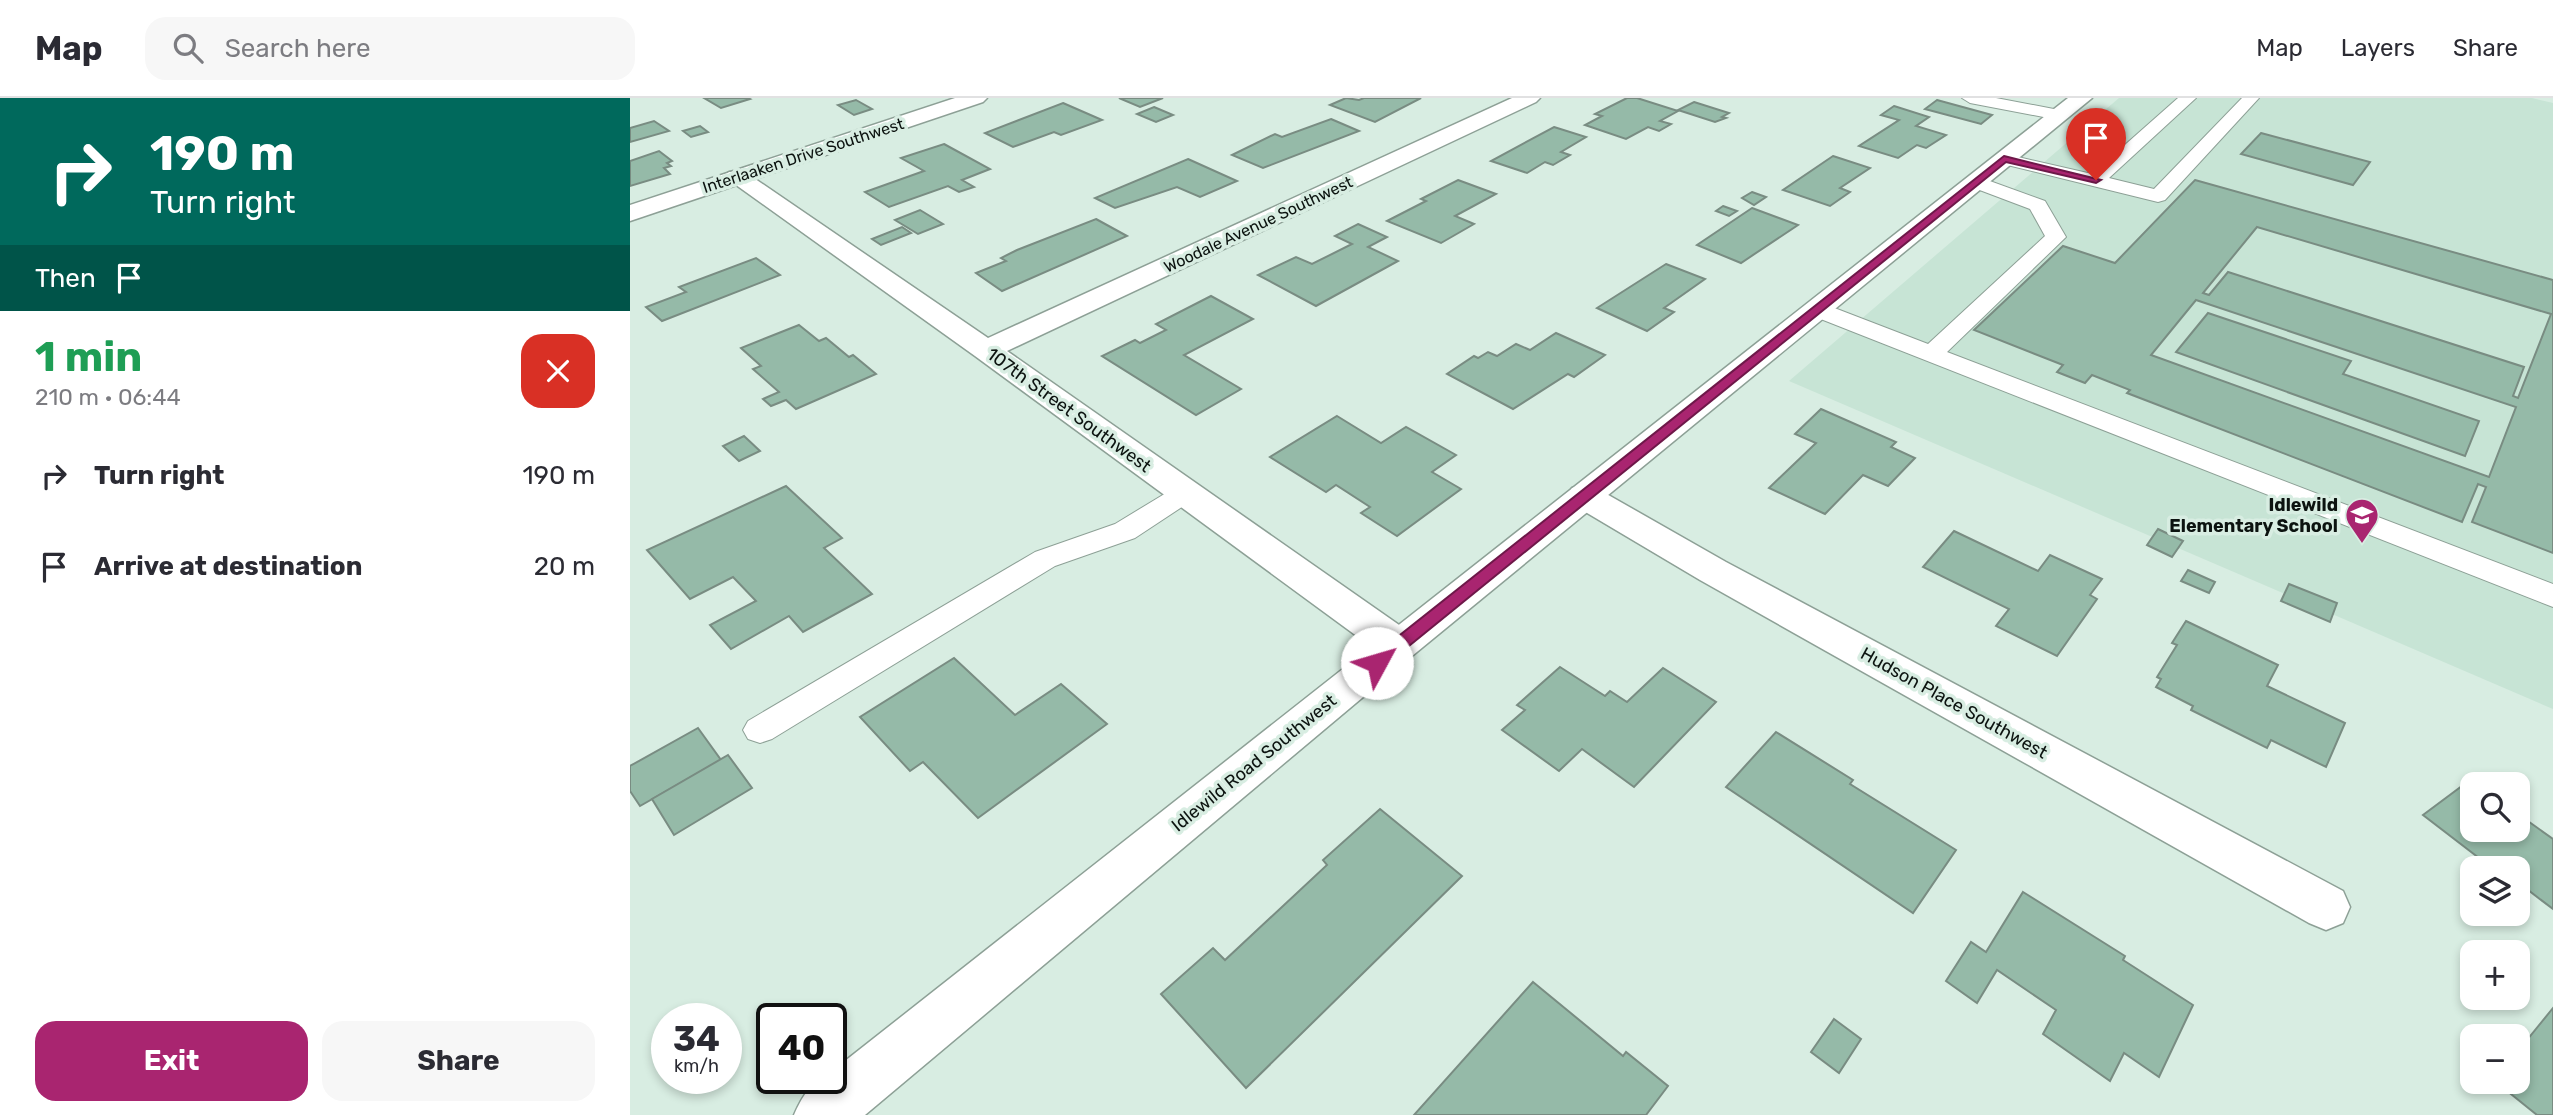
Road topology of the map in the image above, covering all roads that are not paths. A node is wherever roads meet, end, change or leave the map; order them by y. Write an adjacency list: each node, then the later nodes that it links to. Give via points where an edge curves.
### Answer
1 (976, 98): 8 (street, Interlaaken Drive Southwest)
2 (1529, 98): 12 (street, Woodale Avenue Southwest)
3 (1970, 98): 6 (lane)
4 (2188, 98): 9 (lane)
5 (2251, 98): 9 (lane, via 2158,195)
6 (2070, 107): 7 (street, Idlewild Road Southwest)
7 (1990, 171): 9 (lane); 11 (street, Idlewild Road Southwest); 13 (lane, via 2038,205 2056,237)
8 (737, 177): 10 (street, Interlaaken Drive Southwest); 12 (street, 107th Street Southwest)
9 (2096, 180)
10 (630, 213)
11 (1816, 309): 13 (lane); 15 (street, Idlewild Road Southwest)
12 (986, 350): 14 (street, 107th Street Southwest)
13 (1931, 354): 16 (lane)
14 (1185, 493): 17 (street, 107th Street Southwest); 18 (lane, via 1125,531 1045,559)
15 (1584, 496): 17 (street, Idlewild Road Southwest); 19 (street, Hudson Place Southwest)
16 (2553, 596)
17 (1398, 645): 20 (street, Idlewild Road Southwest)
18 (760, 730)
19 (2326, 907)
20 (822, 1115)

